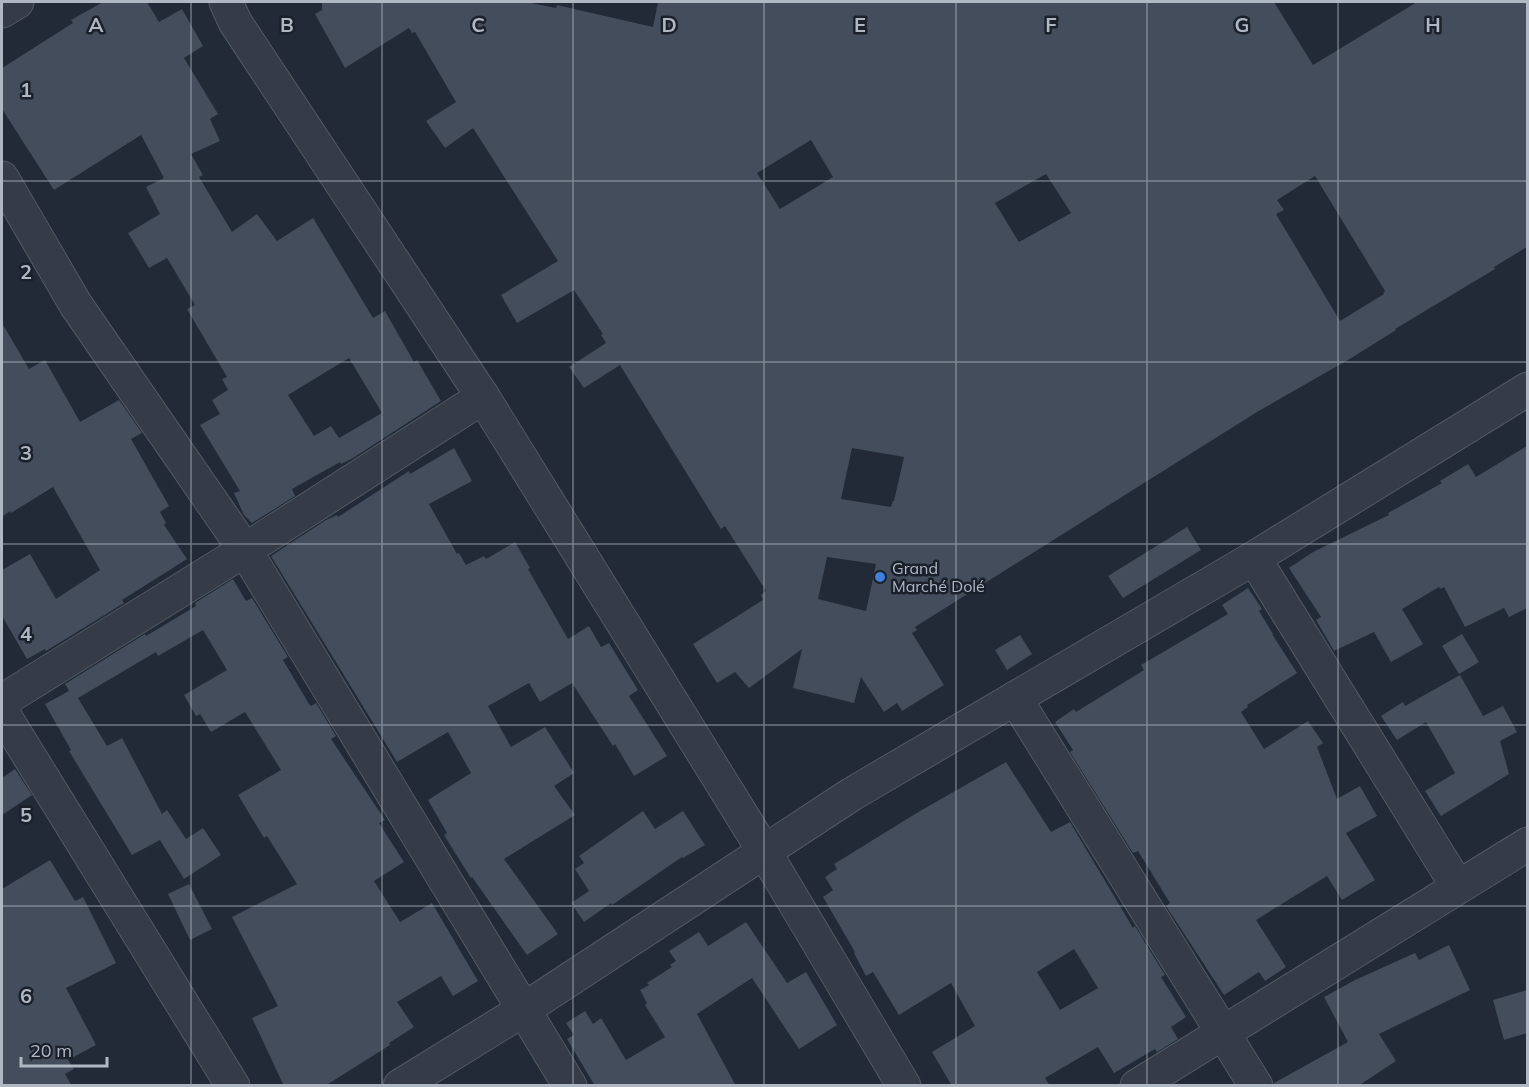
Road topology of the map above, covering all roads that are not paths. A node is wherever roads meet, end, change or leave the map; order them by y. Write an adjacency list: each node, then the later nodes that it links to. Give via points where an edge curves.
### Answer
1 (17, 2): 3 (street)
2 (226, 2): 6 (street, via 235,22)
3 (2, 11)
4 (2, 178): 7 (street, via 76,304)
5 (1527, 389): 8 (street)
6 (483, 397): 7 (street); 13 (street)
7 (245, 550): 10 (street); 15 (street)
8 (1254, 558): 9 (street); 14 (street)
9 (1015, 698): 13 (street); 16 (street)
10 (2, 701)
11 (2, 711): 17 (street)
12 (1527, 844): 14 (street)
13 (764, 851): 15 (street); 20 (street)
14 (1458, 887): 16 (street)
15 (523, 1010): 18 (street); 19 (street)
16 (1222, 1032): 21 (street); 22 (street)
17 (233, 1086)
18 (400, 1086)
19 (570, 1086)
20 (904, 1086)
21 (1137, 1086)
22 (1256, 1086)

